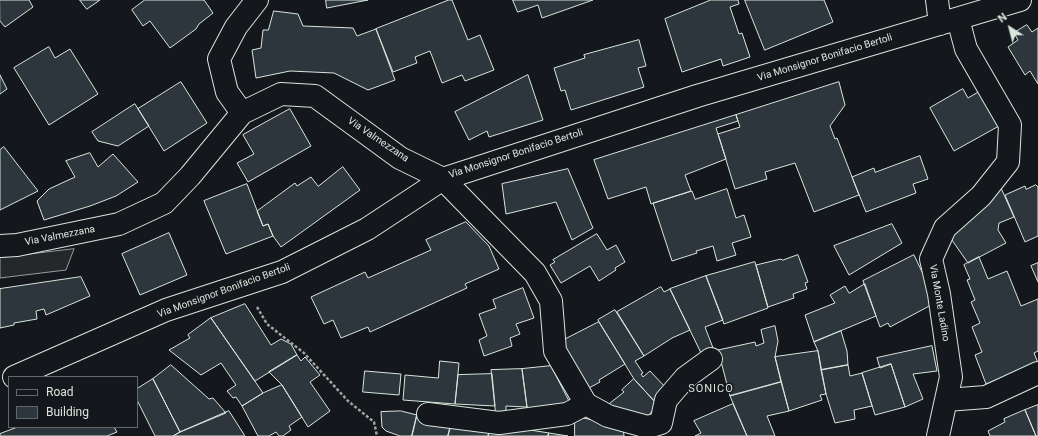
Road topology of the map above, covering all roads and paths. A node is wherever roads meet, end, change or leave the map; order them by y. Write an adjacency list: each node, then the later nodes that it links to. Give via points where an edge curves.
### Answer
1 (257, 0): 5 (street, via 236,27 219,59 227,92)
2 (936, 0): 4 (street, Via Monte Ladino)
3 (1020, 0): 4 (street, Via Monsignor Bonifacio Bertoli)
4 (949, 21): 6 (street, Via Monsignor Bonifacio Bertoli, via 697,96); 12 (street, Via Monte Ladino, via 1010,125 1008,162 981,196 945,228 931,259 939,294 951,377)
5 (242, 113): 6 (street, Via Valmezzana, via 281,94 315,96 400,158); 7 (street, Via Valmezzana, via 164,203 119,224)
6 (443, 178): 8 (street, Via Monsignor Bonifacio Bertoli, via 367,229 282,272); 13 (street, Via Valmezzana, via 535,273 551,301 555,351)
7 (0, 246)
8 (244, 285): 11 (street, Via Monsignor Bonifacio Bertoli, via 166,310); 15 (path, via 267,324 304,353 348,401 374,422)
9 (711, 359): 13 (street, via 685,378 666,400 661,423 648,427 608,416)
10 (1038, 373): 12 (street, via 986,397)
11 (16, 376)
12 (946, 400): 16 (street, Via Monte Ladino)
13 (586, 404): 14 (street, via 567,414 499,423)
14 (428, 414)
15 (377, 436)
16 (938, 436)

